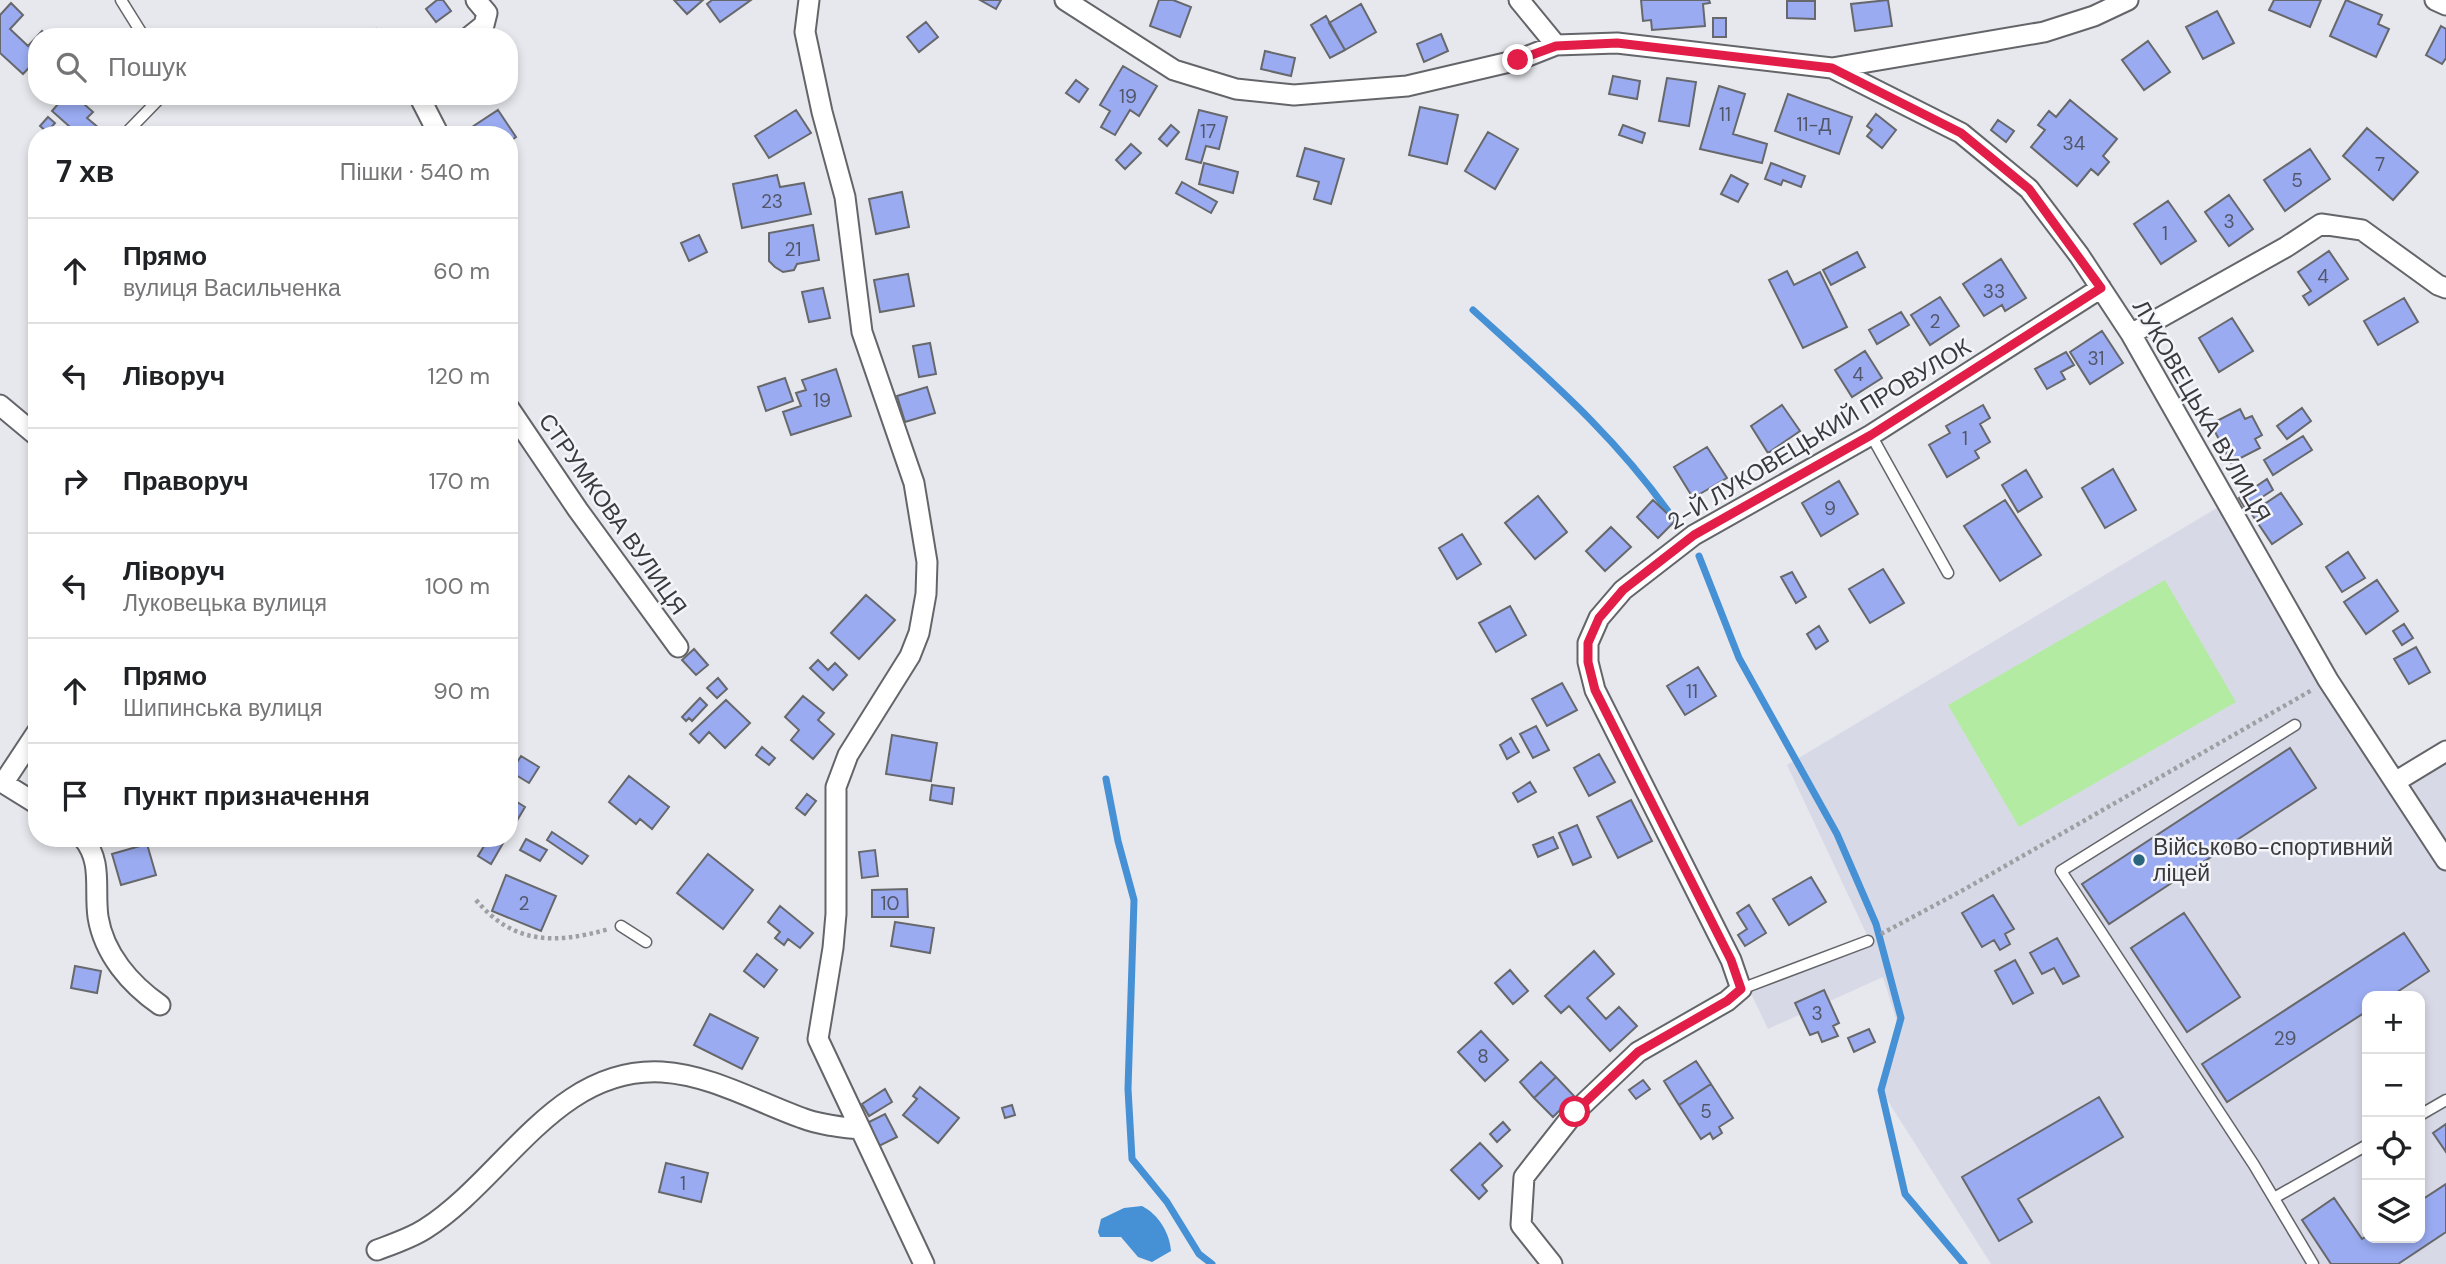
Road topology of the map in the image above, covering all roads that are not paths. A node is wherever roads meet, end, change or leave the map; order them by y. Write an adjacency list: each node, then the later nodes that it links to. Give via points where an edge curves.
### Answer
1 (121, 0): 9 (lane)
2 (476, 0): 10 (street, via 487,13)
3 (809, 0): 41 (street, via 805,32 845,197 862,332 914,483 927,562 919,633 910,656 849,755 836,788 833,948 818,1039)
4 (1065, 0): 11 (street, via 1174,70 1236,89 1294,95 1407,86 1518,60)
5 (1519, 0): 11 (street)
6 (2128, 0): 12 (street, via 2044,32)
7 (2435, 0): 8 (street)
8 (2446, 5)
9 (138, 28)
10 (480, 28)
11 (1556, 46): 12 (street, via 1617,43)
12 (1832, 68): 17 (street, ЛУКОВЕЦЬКА ВУЛИЦЯ, via 1961,133 2020,181)
13 (153, 105): 15 (lane)
14 (424, 105): 16 (street)
15 (133, 126)
16 (434, 126)
17 (2101, 288): 19 (street, ЛУКОВЕЦЬКА ВУЛИЦЯ); 23 (street, 2-Й ЛУКОВЕЦЬКИЙ ПРОВУЛОК)
18 (2446, 288): 19 (street, via 2362,230 2321,224)
19 (2131, 334): 30 (street, ЛУКОВЕЦЬКА ВУЛИЦЯ, via 2328,680)
20 (0, 405): 22 (street)
21 (518, 421): 25 (street, СТРУМКОВА ВУЛИЦЯ)
22 (28, 428)
23 (1871, 435): 24 (lane); 37 (street, 2-Й ЛУКОВЕЦЬКИЙ ПРОВУЛОК, via 1694,535 1623,590 1599,618 1588,643 1595,690 1731,960)
24 (1948, 573)
25 (678, 647)
26 (2295, 725): 43 (lane, via 2061,871)
27 (28, 745): 29 (street)
28 (2446, 751): 30 (street)
29 (2, 781): 31 (street)
30 (2395, 782): 33 (street, ЛУКОВЕЦЬКА ВУЛИЦЯ)
31 (28, 798)
32 (90, 847): 38 (street, via 97,869 103,937 133,983)
33 (2446, 860)
34 (621, 926): 36 (lane)
35 (1868, 941): 37 (lane)
36 (646, 942)
37 (1741, 989): 46 (street, via 1638,1052 1575,1112 1524,1177 1521,1225)
38 (160, 1005)
39 (2446, 1100): 40 (lane)
40 (2425, 1112)
41 (859, 1129): 44 (street, via 805,1119 678,1073 641,1072 608,1078 532,1129 425,1228); 45 (street)
42 (2362, 1148): 43 (lane)
43 (2274, 1198): 47 (lane)
44 (377, 1250)
45 (924, 1264)
46 (1552, 1264)
47 (2313, 1264)

